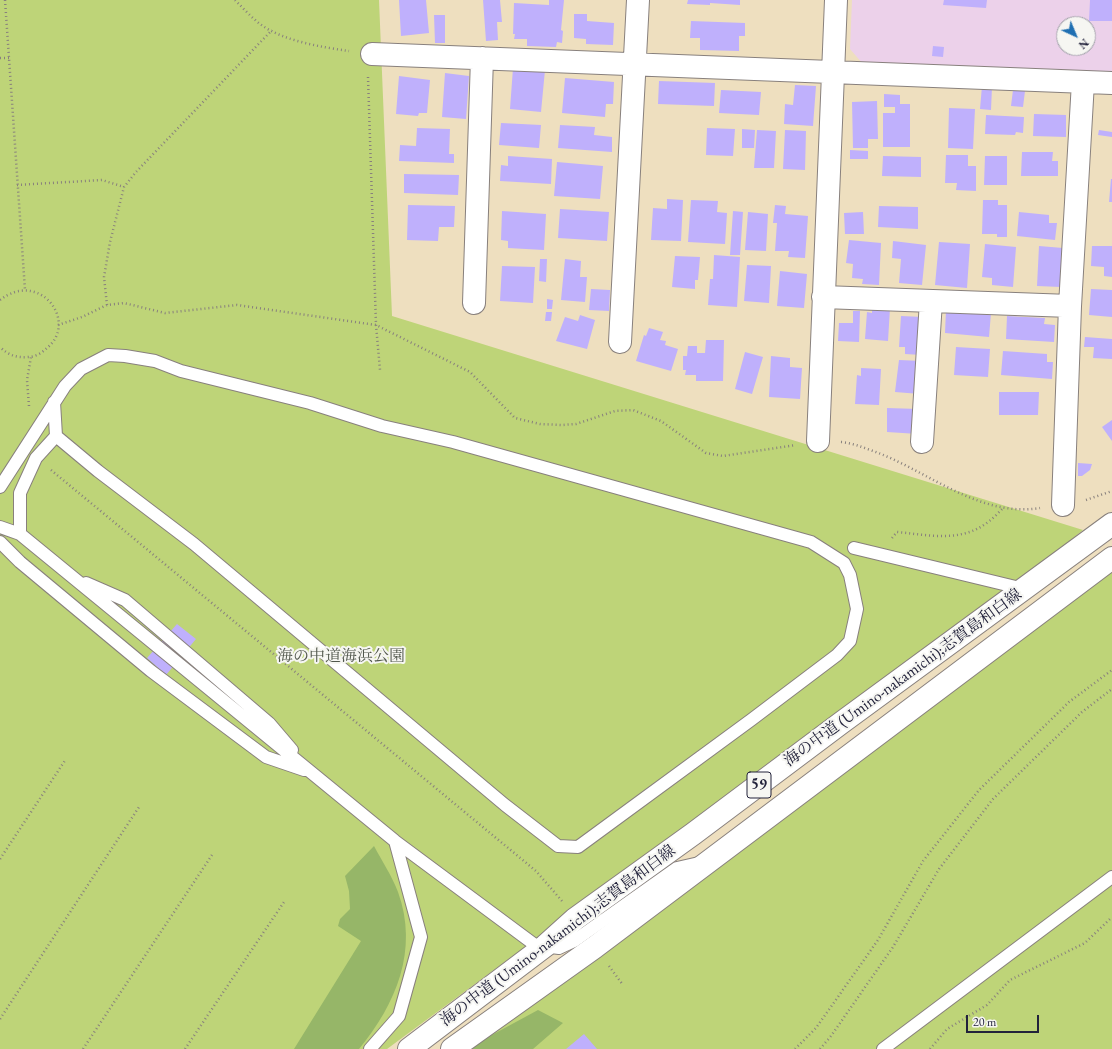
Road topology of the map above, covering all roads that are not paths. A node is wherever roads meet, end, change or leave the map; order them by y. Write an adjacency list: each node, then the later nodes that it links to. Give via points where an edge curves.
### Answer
1 (638, 0): 5 (street)
2 (836, 0): 6 (street)
3 (372, 54): 4 (street)
4 (482, 58): 5 (street); 11 (street)
5 (636, 63): 6 (street); 13 (street)
6 (832, 72): 7 (street); 9 (street)
7 (1082, 82): 8 (street); 12 (street)
8 (1112, 83)
9 (823, 297): 10 (street); 16 (street)
10 (931, 301): 12 (street); 17 (street)
11 (474, 303)
12 (1070, 306): 19 (street)
13 (620, 342)
14 (54, 402): 15 (lane); 15 (lane, via 82,369 108,355 155,361 181,371 310,403 382,426 453,442 811,542 844,563 850,575 857,609 850,642 837,655 578,847 558,846 505,805 194,544); 18 (lane)
15 (56, 436): 22 (lane, via 36,458 20,493)
16 (818, 441)
17 (922, 442)
18 (0, 487)
19 (1063, 505)
20 (1112, 524): 27 (street, 海の中道 (Umino-nakamichi);志賀島和白線 / 59)
21 (0, 527): 22 (lane)
22 (20, 534): 26 (lane)
23 (0, 542): 28 (lane, via 20,562 151,671 266,757)
24 (854, 548): 27 (lane)
25 (1112, 558): 30 (street, 海の中道 (Umino-nakamichi);志賀島和白線 / 59)
26 (74, 578): 28 (lane); 28 (lane, via 125,600 269,723)
27 (1024, 589): 32 (street, 海の中道 (Umino-nakamichi);志賀島和白線 / 59, via 575,919)
28 (313, 773): 29 (lane)
29 (395, 841): 32 (lane, via 535,945); 33 (lane, via 421,937 399,1016)
30 (710, 861): 32 (lane, via 677,868 574,941 559,948); 35 (street, 海の中道 (Umino-nakamichi);志賀島和白線 / 59)
31 (1112, 877): 36 (lane)
32 (545, 946): 34 (street, 海の中道 (Umino-nakamichi);志賀島和白線 / 59)
33 (370, 1049)
34 (409, 1049)
35 (452, 1049)
36 (883, 1049)

